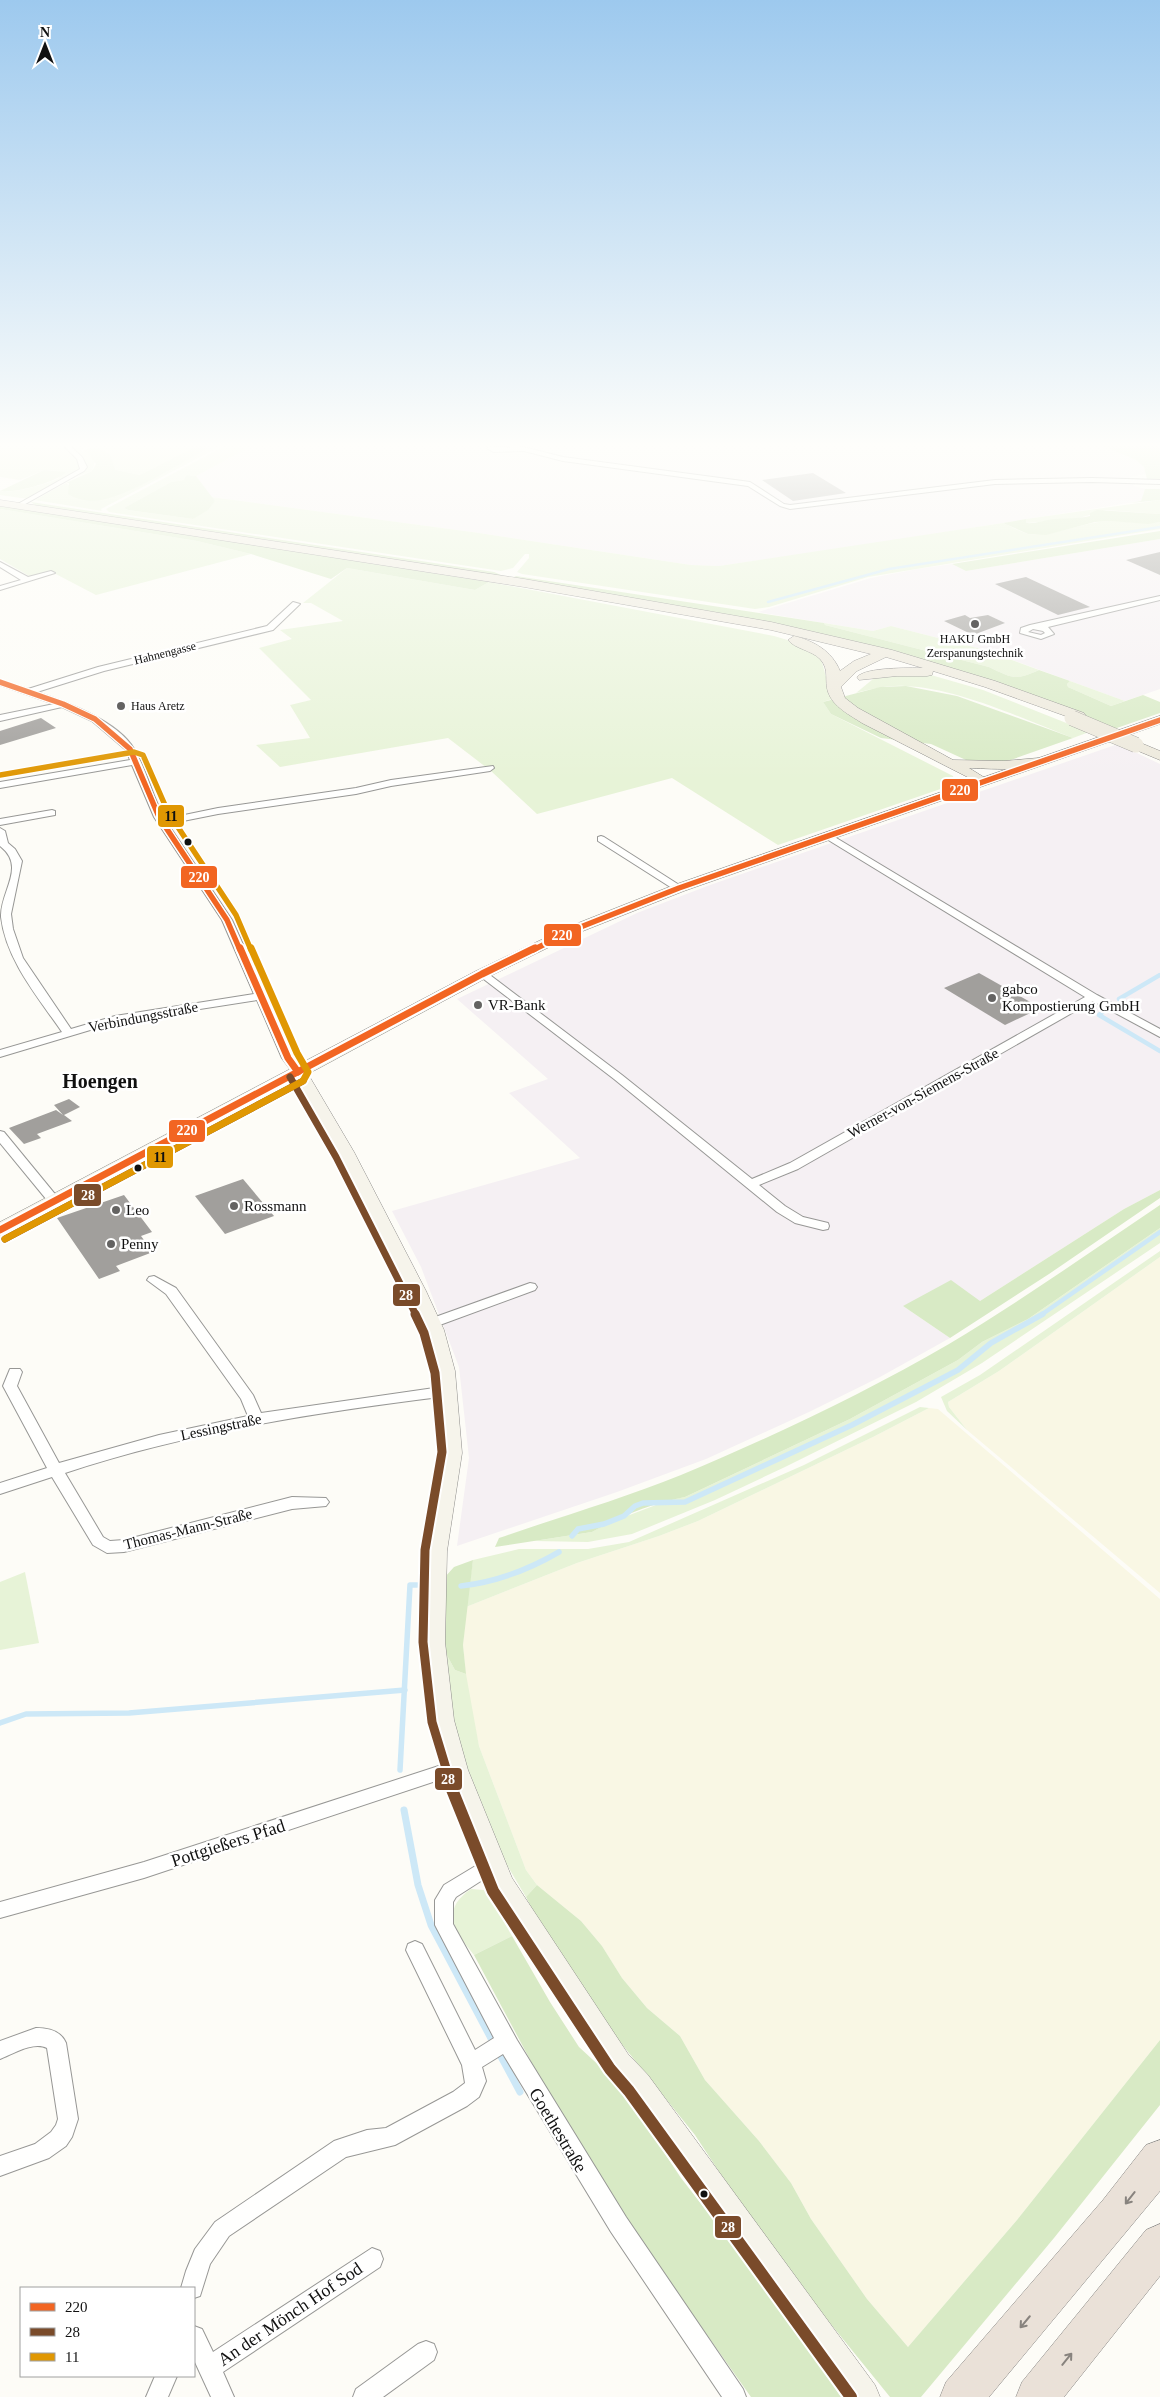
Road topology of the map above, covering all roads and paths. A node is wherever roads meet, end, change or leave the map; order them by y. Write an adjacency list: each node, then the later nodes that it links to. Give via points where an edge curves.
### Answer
1 (355, 558): 5 (main road)
2 (0, 564): 4 (street)
3 (51, 573): 4 (street)
4 (27, 580): 6 (street)
5 (523, 584): 10 (main road); 11 (main road, via 771,626)
6 (0, 588)
7 (1160, 598): 9 (street)
8 (296, 604): 16 (street, Hahnengasse, via 270,628 102,669)
9 (1040, 628)
10 (761, 629): 11 (main road); 14 (main road, via 819,651 831,665)
11 (887, 656): 12 (main road); 14 (main road, via 840,677); 15 (main road); 19 (main road, via 997,686)
12 (935, 672): 15 (main road, via 897,672); 19 (main road)
13 (0, 682): 16 (street)
14 (836, 684): 18 (main road, via 836,693)
15 (857, 684): 18 (main road)
16 (28, 692): 17 (street)
17 (62, 704): 20 (street); 25 (street, via 109,728 130,749)
18 (848, 706): 26 (main road, via 867,720)
19 (1075, 717): 22 (main road, bridge)
20 (0, 718)
21 (1160, 720): 27 (main road)
22 (1138, 744): 23 (main road); 24 (main road)
23 (1160, 753)
24 (1160, 756)
25 (136, 762): 30 (street); 33 (street)
26 (947, 762): 27 (main road, via 977,766); 29 (main road)
27 (1038, 762): 29 (main road)
28 (490, 768): 33 (street)
29 (983, 781): 35 (main road)
30 (0, 785)
31 (52, 813): 32 (street)
32 (0, 822)
33 (164, 822): 39 (street, via 227,920)
34 (0, 831): 41 (street, via 3,844 12,851 16,860 6,914 12,946)
35 (828, 836): 37 (main road); 40 (street)
36 (601, 839): 37 (street)
37 (679, 888): 38 (main road, via 574,930)
38 (482, 974): 44 (main road); 46 (street, via 618,1077)
39 (260, 996): 41 (street, Verbindungsstraße, via 115,1019); 44 (street, via 288,1058)
40 (1093, 997): 42 (street); 46 (street, Werner-von-Siemens-Straße, via 794,1166)
41 (68, 1033): 43 (street, Verbindungsstraße)
42 (1160, 1034)
43 (0, 1054)
44 (298, 1072): 47 (main road); 52 (main road, via 322,1108)
45 (0, 1135): 47 (street)
46 (750, 1184): 48 (street, via 800,1220)
47 (55, 1202): 49 (main road)
48 (823, 1226)
49 (0, 1230)
50 (154, 1280): 55 (street, via 171,1291 248,1398)
51 (530, 1287): 52 (street)
52 (432, 1323): 54 (main road)
53 (16, 1372): 56 (street, Thomas-Mann-Straße, via 10,1386)
54 (448, 1391): 55 (street, Lessingstraße); 59 (main road, via 451,1459 435,1554 433,1647 436,1681)
55 (256, 1419): 56 (street, Lessingstraße)
56 (55, 1470): 57 (street, Lessingstraße); 58 (street, Thomas-Mann-Straße, via 98,1541 106,1548 292,1503)
57 (0, 1489)
58 (322, 1502)
59 (454, 1768): 60 (main road); 61 (street, Pottgießers Pfad, via 144,1870)
60 (492, 1864): 63 (street, Goethestraße, via 450,1891 444,1900 444,1925); 79 (main road, via 502,1886 618,2064 637,2085)
61 (0, 1910)
62 (415, 1950): 65 (street)
63 (506, 2041): 65 (street); 78 (street, Goethestraße, via 584,2172)
64 (0, 2050): 67 (street, via 40,2036 52,2038 56,2043 68,2119 56,2144)
65 (471, 2063): 70 (street, via 476,2081 472,2090 460,2099 388,2138 341,2148 222,2229 207,2246)
66 (1160, 2159): 80 (highway, one-way to 80)
67 (0, 2166)
68 (1160, 2244): 81 (highway, one-way to 68)
69 (372, 2259): 73 (street, An der Mönch Hof Sod)
70 (192, 2287)
71 (195, 2339): 73 (street, An der Mönch Hof Sod)
72 (426, 2352): 77 (street)
73 (209, 2368): 76 (street, An der Mönch Hof Sod)
74 (166, 2377): 75 (street)
75 (157, 2397)
76 (223, 2397)
77 (364, 2397)
78 (735, 2397)
79 (863, 2397)
80 (961, 2397)
81 (1037, 2397)

